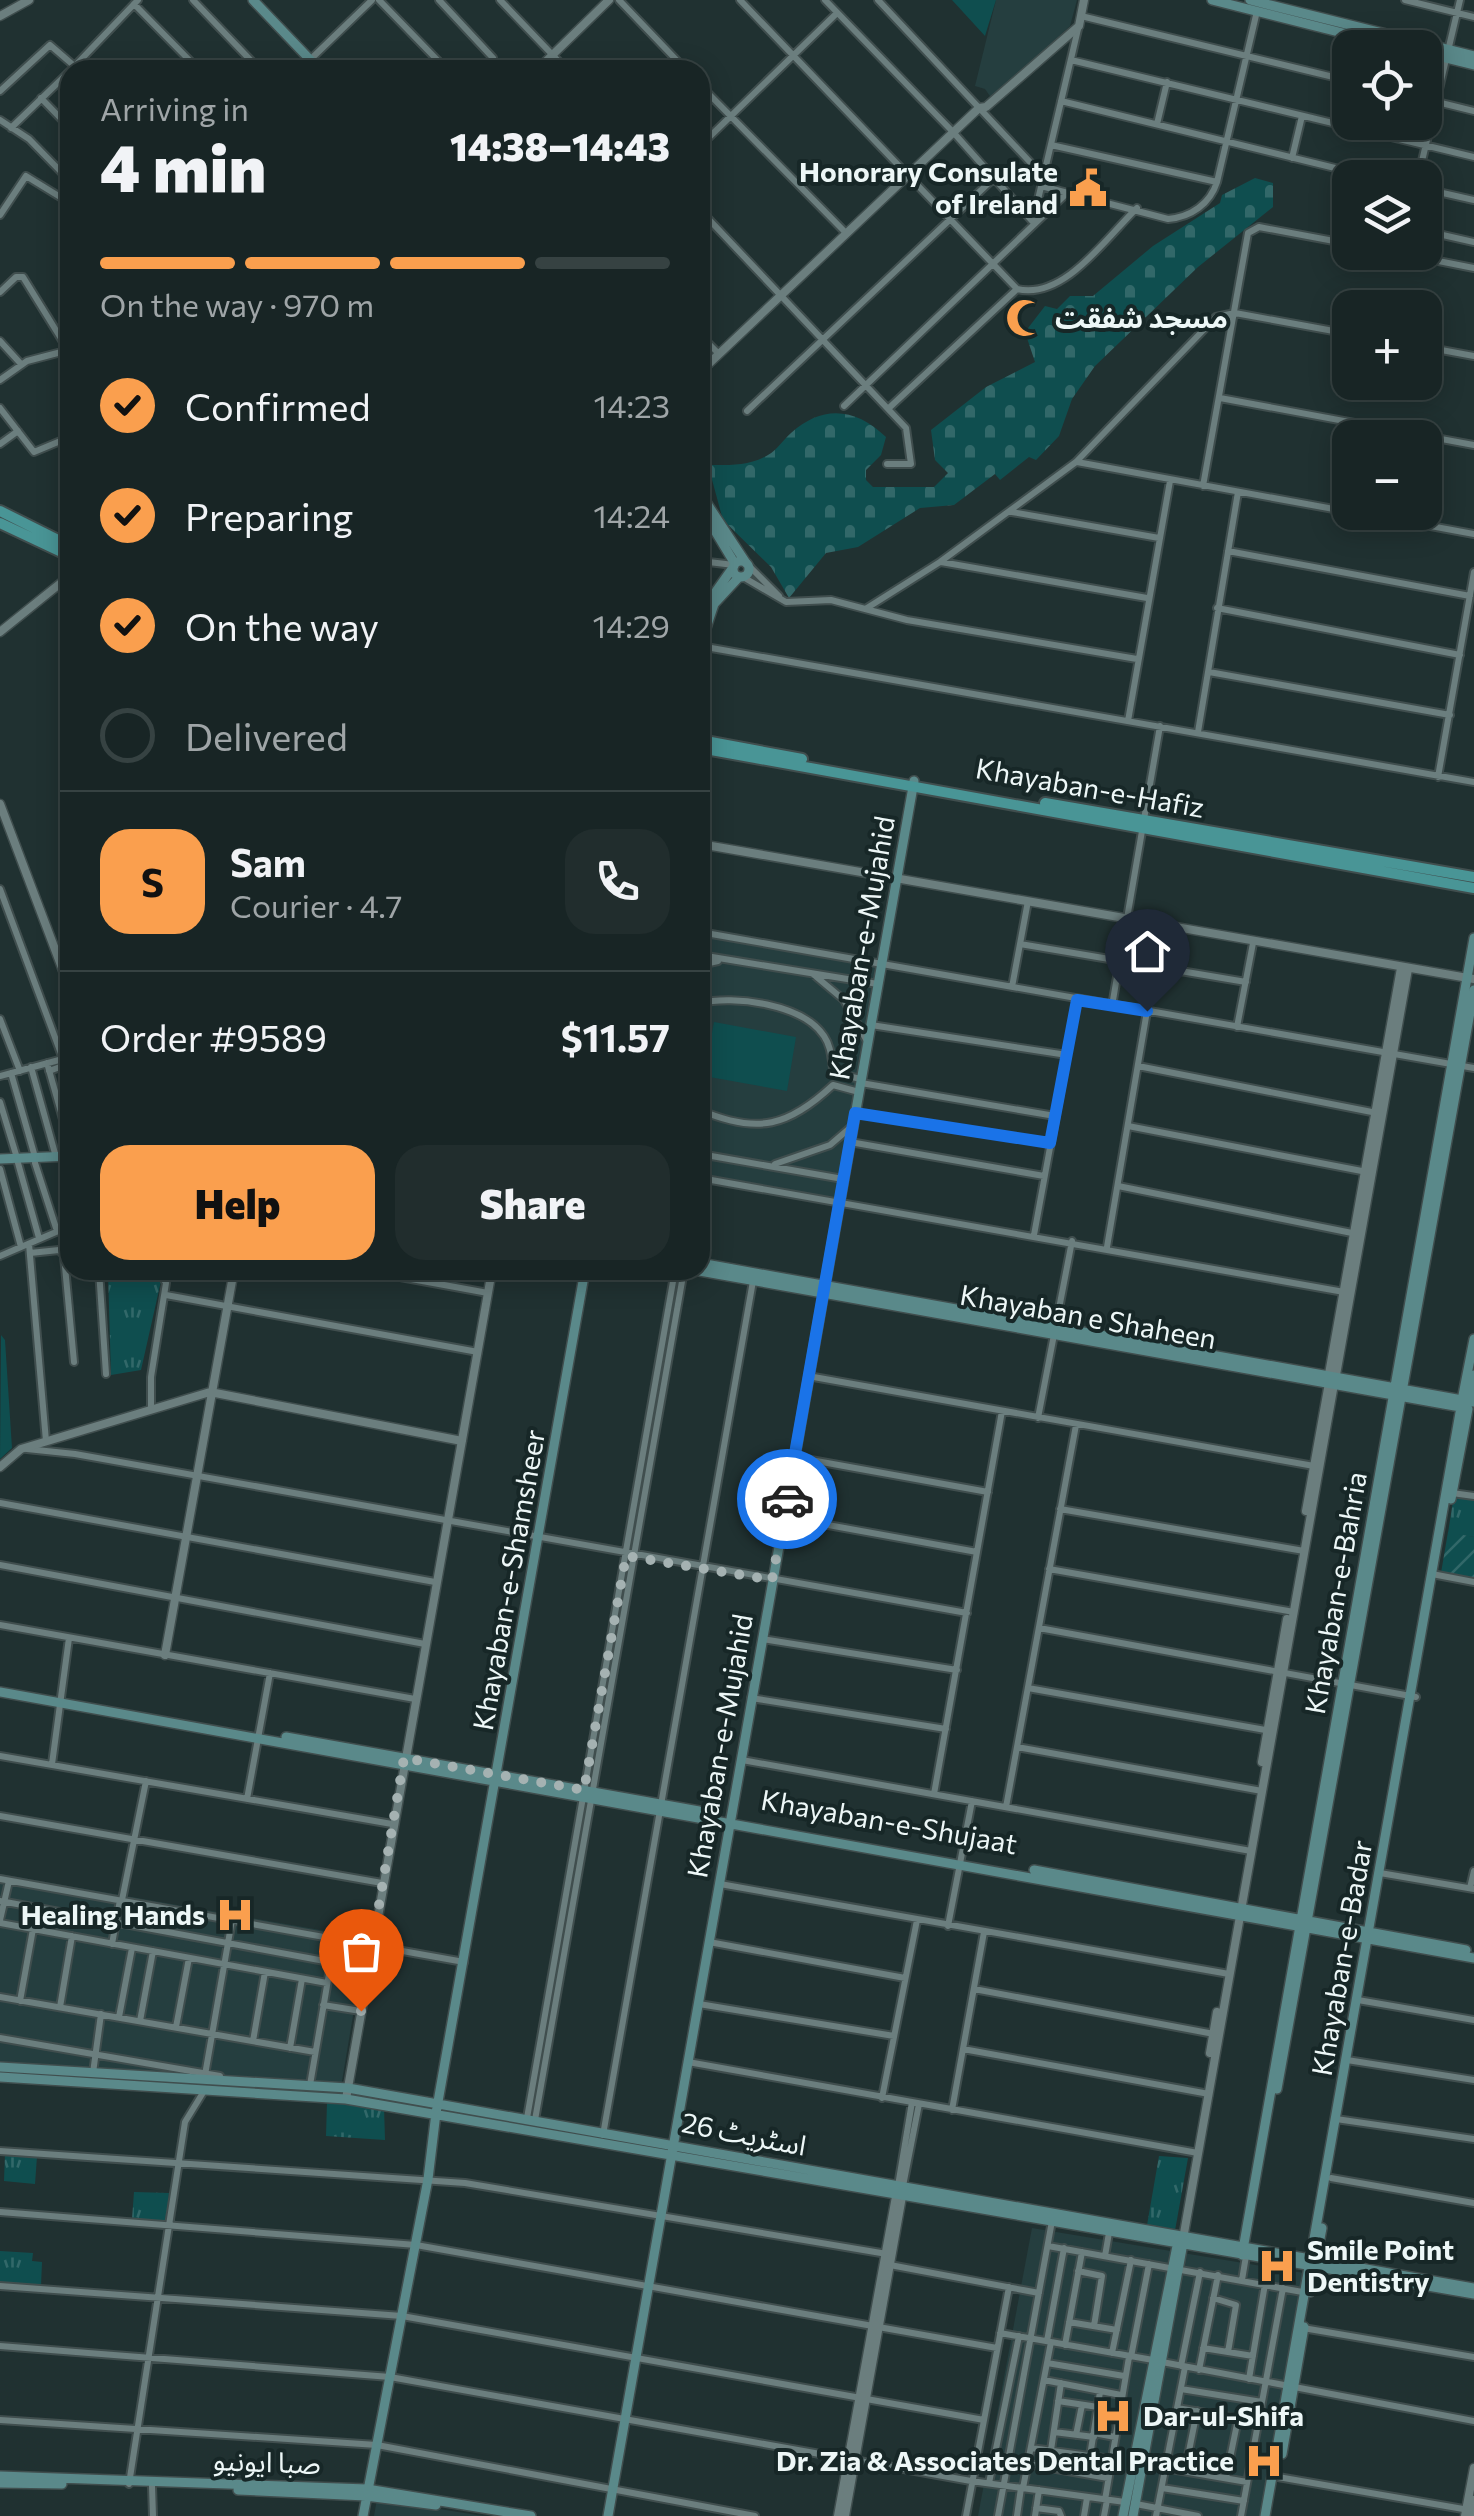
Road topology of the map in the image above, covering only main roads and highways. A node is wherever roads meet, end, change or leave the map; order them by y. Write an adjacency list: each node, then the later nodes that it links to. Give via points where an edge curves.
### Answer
1 (253, 0): 9 (main road)
2 (260, 0): 9 (main road)
3 (1212, 0): 4 (main road)
4 (1256, 3): 5 (main road); 7 (main road)
5 (1344, 30)
6 (1442, 54): 7 (main road)
7 (1448, 54): 8 (main road); 10 (main road)
8 (1474, 56)
9 (312, 58)
10 (1474, 65)
11 (710, 511): 15 (main road)
12 (0, 519): 14 (main road)
13 (710, 521): 15 (main road)
14 (60, 548)
15 (739, 565): 16 (main road); 17 (main road, via 741,577)
16 (710, 607)
17 (710, 616)
18 (710, 742): 20 (main road, Khayaban-e-Hafiz)
19 (710, 750): 20 (main road)
20 (914, 784): 21 (main road, Khayaban-e-Hafiz); 35 (main road, Khayaban-e-Mujahid)
21 (1142, 823): 22 (main road, Khayaban-e-Hafiz); 23 (main road, Khayaban-e-Hafiz)
22 (1474, 877)
23 (1474, 888)
24 (1474, 938): 25 (main road, Khayaban-e-Bahria)
25 (1470, 979): 27 (main road, Khayaban-e-Bahria)
26 (1474, 990): 27 (main road, Khayaban-e-Bahria)
27 (1456, 1064): 38 (main road, Khayaban-e-Bahria)
28 (60, 1158): 30 (main road)
29 (60, 1159): 30 (main road)
30 (35, 1160): 31 (main road)
31 (0, 1164)
32 (710, 1265): 35 (main road, Khayaban e Shaheen)
33 (710, 1273): 35 (main road, Khayaban e Shaheen)
34 (584, 1280): 41 (main road, Khayaban-e-Shamsheer)
35 (824, 1289): 38 (main road, Khayaban e Shaheen); 42 (main road, Khayaban-e-Mujahid)
36 (1474, 1339): 39 (main road, Khayaban-e-Badar)
37 (1474, 1375): 39 (main road, Khayaban-e-Badar)
38 (1398, 1391): 39 (main road, Khayaban e Shaheen); 43 (main road, Khayaban-e-Bahria)
39 (1468, 1405): 44 (main road, Khayaban-e-Badar)
40 (0, 1690): 41 (main road, Khayaban-e-Shujaat)
41 (496, 1777): 42 (main road, Khayaban-e-Shujaat); 50 (main road, Khayaban-e-Shamsheer)
42 (730, 1820): 43 (main road, Khayaban-e-Shujaat); 53 (main road, Khayaban-e-Mujahid)
43 (1304, 1923): 44 (main road, Khayaban-e-Shujaat); 57 (main road, Khayaban-e-Bahria)
44 (1371, 1936): 45 (main road, Khayaban-e-Shujaat); 51 (main road, Khayaban-e-Badar)
45 (1474, 1955)
46 (0, 2067): 48 (main road, اسٹریٹ 26)
47 (0, 2077): 48 (main road, اسٹریٹ 26)
48 (205, 2082): 49 (main road, اسٹریٹ 26); 49 (main road, اسٹریٹ 26)
49 (347, 2093): 50 (main road, اسٹریٹ 26)
50 (437, 2108): 52 (main road, اسٹریٹ 26); 52 (main road, اسٹریٹ 26, via 531,2119); 63 (main road, Khayaban-e-Shamsheer)
51 (1339, 2120): 58 (main road, Khayaban-e-Badar); 58 (main road, Khayaban-e-Badar)
52 (603, 2137): 53 (main road, اسٹریٹ 26)
53 (672, 2149): 54 (main road, اسٹریٹ 26); 68 (main road, Khayaban-e-Mujahid)
54 (900, 2190): 55 (main road, اسٹریٹ 26); 55 (main road, اسٹریٹ 26)
55 (1110, 2229): 56 (main road, اسٹریٹ 26)
56 (1181, 2241): 57 (main road, اسٹریٹ 26); 64 (main road)
57 (1245, 2253): 58 (main road, اسٹریٹ 26)
58 (1312, 2264): 59 (main road, اسٹریٹ 26); 60 (main road, Khayaban-e-Badar)
59 (1474, 2291)
60 (1290, 2387): 71 (main road, Khayaban-e-Badar); 71 (main road, Khayaban-e-Badar)
61 (0, 2479): 62 (main road, صبا ایونیو)
62 (129, 2482): 63 (main road, صبا ایونیو); 63 (main road, صبا ایونیو)
63 (367, 2492): 65 (main road, Khayaban-e-Shamsheer); 66 (main road, صبا ایونیو); 67 (main road, صبا ایونیو)
64 (1130, 2503): 69 (main road); 70 (main road)
65 (363, 2516)
66 (496, 2516)
67 (531, 2516)
68 (608, 2516)
69 (1123, 2516)
70 (1134, 2516)
71 (1268, 2516)

